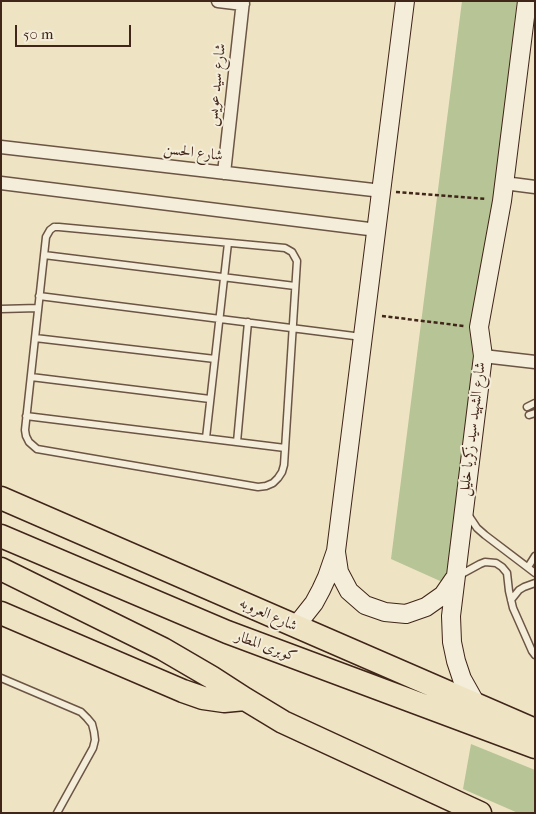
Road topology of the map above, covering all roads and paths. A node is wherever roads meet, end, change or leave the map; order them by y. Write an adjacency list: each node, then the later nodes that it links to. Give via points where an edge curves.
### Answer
1 (218, 1): 4 (street)
2 (405, 1): 9 (street)
3 (527, 1): 10 (street, شارع الشهيد سيد زكريا خليل)
4 (243, 3): 6 (street, شارع سيد عويس)
5 (1, 147): 6 (street, شارع الحسن)
6 (224, 173): 9 (street, شارع الحسن)
7 (1, 183): 11 (street)
8 (535, 187): 10 (street)
9 (382, 191): 10 (path); 11 (street)
10 (503, 192): 22 (street, شارع الشهيد سيد زكريا خليل)
11 (377, 230): 19 (street)
12 (228, 243): 13 (lane, via 54,227 47,233); 14 (lane); 15 (lane, via 289,250 297,261)
13 (44, 255): 14 (lane); 16 (lane)
14 (224, 277): 15 (lane); 20 (lane)
15 (296, 286): 23 (lane)
16 (39, 296): 17 (lane); 20 (lane)
17 (38, 308): 18 (lane); 25 (lane)
18 (1, 309)
19 (366, 314): 22 (path); 24 (street)
20 (219, 319): 21 (lane); 27 (lane)
21 (248, 322): 23 (lane); 35 (lane)
22 (479, 327): 26 (street, شارع الشهيد سيد زكريا خليل)
23 (293, 328): 24 (lane); 36 (lane)
24 (363, 337): 40 (street)
25 (35, 338): 27 (lane); 29 (lane)
26 (483, 356): 28 (street); 38 (street, شارع الشهيد سيد زكريا خليل)
27 (215, 359): 30 (lane)
28 (535, 362)
29 (31, 376): 30 (lane); 33 (lane)
30 (210, 399): 34 (lane)
31 (535, 402): 32 (lane)
32 (527, 407)
33 (26, 416): 34 (lane); 36 (lane, via 26,436 37,449 258,487 278,478 284,465)
34 (206, 438): 35 (lane)
35 (237, 442): 36 (lane)
36 (285, 448)
37 (1, 498): 49 (highway, شارع العروبه)
38 (464, 508): 42 (lane, via 477,528); 45 (street, شارع الشهيد سيد زكريا خليل)
39 (1, 536): 55 (highway, كوبرى المطار, via 227,632)
40 (336, 551): 45 (street, via 339,572 349,590 365,605 385,612 406,614 426,607 443,595); 49 (street, via 321,590)
41 (535, 556): 42 (lane)
42 (528, 567): 44 (lane)
43 (1, 569): 52 (highway, via 163,649)
44 (535, 573)
45 (455, 578): 47 (lane, via 480,564 496,563 507,573); 53 (street, شارع الشهيد سيد زكريا خليل, via 452,642 462,679)
46 (535, 584): 47 (lane, via 519,590)
47 (511, 600): 50 (lane)
48 (1, 613): 52 (highway, via 183,691 224,701)
49 (295, 627): 53 (highway, شارع العروبه)
50 (535, 656)
51 (1, 678): 57 (lane, via 81,712 92,724 93,748)
52 (245, 699): 56 (highway, via 292,726)
53 (476, 704): 54 (highway, شارع العروبه)
54 (535, 730)
55 (535, 747)
56 (472, 811)
57 (57, 813)

